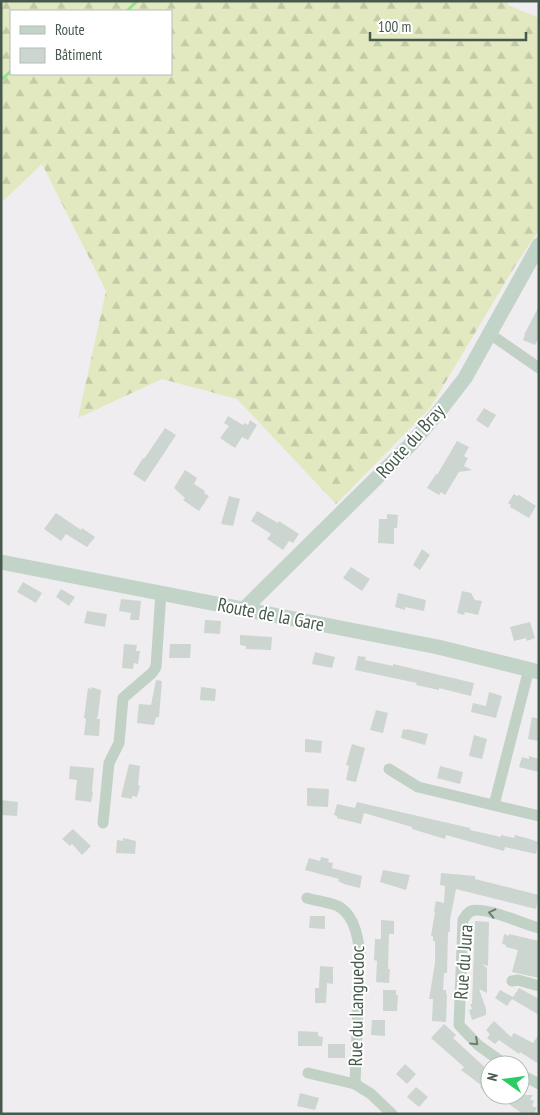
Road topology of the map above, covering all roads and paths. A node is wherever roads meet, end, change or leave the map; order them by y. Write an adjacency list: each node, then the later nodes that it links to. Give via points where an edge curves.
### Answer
1 (539, 245): 2 (street, Route du Bray)
2 (490, 334): 3 (street); 6 (street, Route du Bray, via 465,378 412,443)
3 (539, 368)
4 (1, 562): 5 (street, Route de la Gare)
5 (161, 592): 6 (street, Route de la Gare); 11 (street, via 156,667 122,698 119,743 109,763)
6 (246, 608): 7 (street, Route de la Gare)
7 (534, 670): 9 (street)
8 (389, 769): 9 (street, via 418,787)
9 (494, 805): 10 (street)
10 (539, 816)
11 (103, 823)
12 (307, 898): 18 (street, Rue du Languedoc, via 340,907 349,916 358,940)
13 (539, 928): 16 (street, Rue du Jura, one-way to 16, via 483,911 472,911 463,920 459,1025)
14 (512, 980): 15 (street)
15 (539, 986)
16 (492, 1055)
17 (308, 1073): 18 (street)
18 (355, 1084): 19 (street)
19 (392, 1114)

